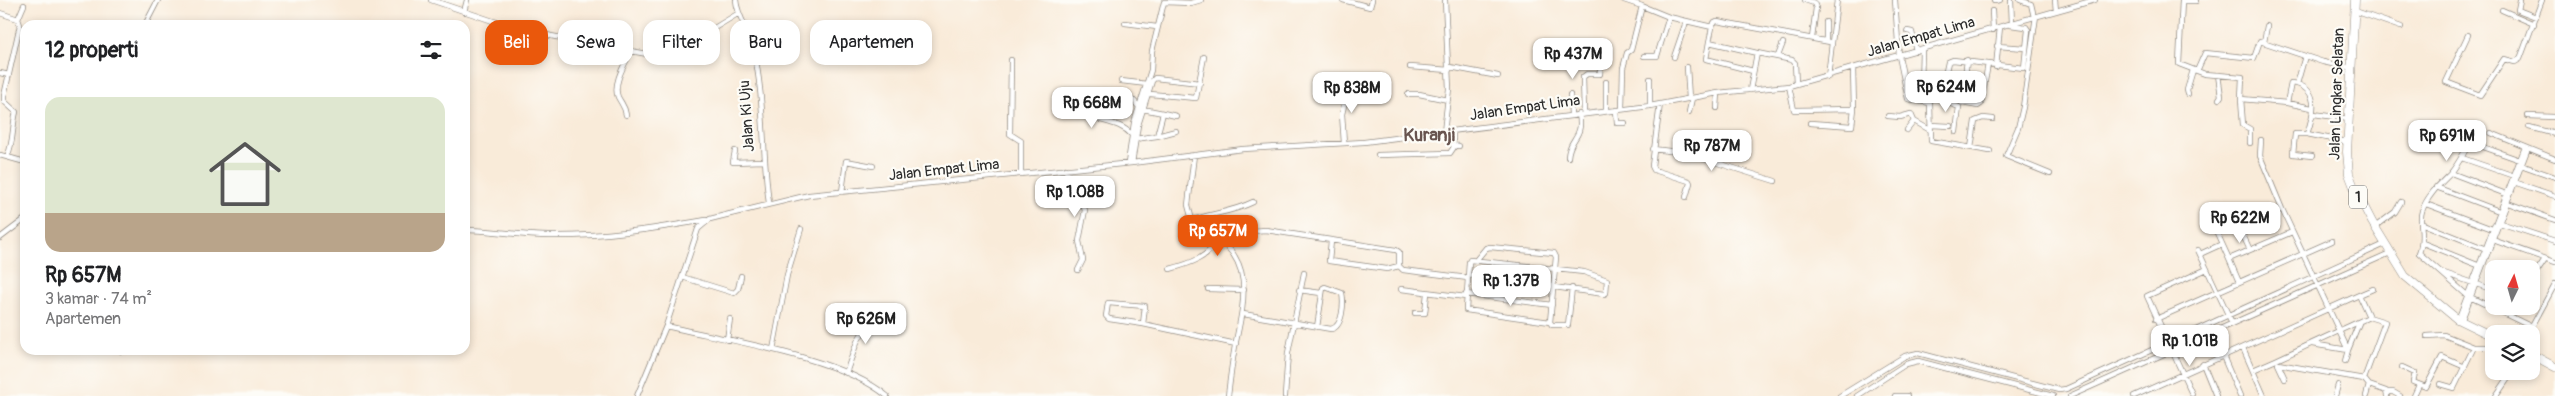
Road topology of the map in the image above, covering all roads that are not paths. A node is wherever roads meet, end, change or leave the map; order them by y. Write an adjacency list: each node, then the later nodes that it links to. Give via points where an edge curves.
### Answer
1 (158, 0): 36 (street)
2 (431, 0): 29 (street)
3 (468, 0): 29 (street)
4 (736, 0): 31 (street, Jalan Ki Uju)
5 (1201, 0): 44 (street, via 1164,2)
6 (1343, 0): 7 (street, via 1370,7)
7 (1372, 0)
8 (1445, 0): 77 (street)
9 (1624, 0): 24 (street)
10 (1805, 0): 51 (street, via 1814,3 1816,8)
11 (1837, 0): 52 (street)
12 (1895, 0): 64 (street)
13 (2010, 0): 41 (street)
14 (2020, 0): 32 (street, via 2031,4)
15 (2055, 0): 28 (street)
16 (2092, 0): 22 (street, Jalan Empat Lima)
17 (2182, 0): 21 (street); 79 (street, via 2177,62)
18 (2355, 0): 25 (highway, Jalan Lingkar Selatan / 1)
19 (2520, 0): 34 (street, via 2518,10)
20 (2542, 0): 34 (street)
21 (2196, 1)
22 (2080, 2): 28 (street, Jalan Empat Lima)
23 (24, 5): 35 (street)
24 (1642, 6): 33 (street); 114 (street, via 1631,50 1627,52 1623,66)
25 (2355, 10): 46 (street); 76 (highway, Jalan Lingkar Selatan / 1)
26 (2502, 10): 42 (street)
27 (1992, 11): 49 (street)
28 (2056, 11): 32 (street, Jalan Empat Lima)
29 (464, 12): 37 (street)
30 (0, 13): 35 (street)
31 (739, 13): 60 (street, via 711,30 697,52 677,55); 165 (street, Jalan Ki Uju, via 753,47 762,119)
32 (2035, 16): 41 (street, Jalan Empat Lima); 172 (street, via 2023,107 2007,158)
33 (1669, 17): 38 (street); 62 (street, via 1657,56)
34 (2536, 17): 42 (street)
35 (18, 19): 83 (street)
36 (148, 20)
37 (490, 20)
38 (1686, 22): 45 (street); 67 (street)
39 (1826, 22): 52 (street)
40 (1125, 23): 44 (street)
41 (2011, 24): 47 (street, Jalan Empat Lima); 57 (street, via 2027,28)
42 (2534, 24): 50 (street, via 2520,59 2515,62 2504,59 2480,95 2446,82)
43 (2266, 26): 54 (street)
44 (1157, 27): 91 (street)
45 (1712, 27): 51 (street, via 1717,21); 53 (street)
46 (2401, 27)
47 (2000, 28): 49 (street, Jalan Empat Lima); 56 (street)
48 (1907, 30): 59 (street, via 1912,32)
49 (1993, 30): 58 (street, Jalan Empat Lima)
50 (2468, 36)
51 (1812, 38): 52 (street)
52 (1828, 41): 86 (street)
53 (1709, 42): 61 (street); 80 (street, via 1706,59)
54 (2264, 42): 65 (street); 79 (street, via 2258,43 2254,58 2205,52)
55 (1784, 43): 63 (street)
56 (1997, 46): 57 (street); 73 (street)
57 (2026, 48): 73 (street, via 2024,68)
58 (1922, 49): 59 (street, Jalan Empat Lima); 141 (street, via 1921,86 1947,90 1948,103 1959,107)
59 (1916, 50): 64 (street, Jalan Empat Lima)
60 (633, 51)
61 (1756, 53): 63 (street); 80 (street)
62 (1644, 56)
63 (1778, 56): 93 (street, via 1795,63)
64 (1899, 56): 78 (street, Jalan Empat Lima); 133 (street, via 1908,99 1930,103)
65 (2304, 56): 76 (street); 94 (street)
66 (1204, 57): 90 (street)
67 (1674, 57)
68 (1601, 59): 120 (street, via 1600,74 1583,77)
69 (1011, 60): 171 (street, via 1010,134 1021,141)
70 (1967, 60): 71 (street); 71 (street, via 1961,102 1970,104 1981,104); 81 (street, via 1950,60)
71 (1988, 64): 73 (street)
72 (626, 65): 122 (street, via 618,85 618,97 625,105)
73 (1996, 66)
74 (1410, 67): 77 (street)
75 (1687, 67): 103 (street)
76 (2352, 68): 129 (highway, Jalan Lingkar Selatan / 1)
77 (1448, 70): 85 (street, via 1450,67); 106 (street)
78 (1853, 70): 86 (street, Jalan Empat Lima); 115 (street)
79 (2195, 70): 84 (street); 100 (street)
80 (1753, 71): 96 (street)
81 (1946, 71)
82 (0, 73): 83 (street)
83 (9, 75): 160 (street, via 4,100 16,112 14,135)
84 (2218, 75): 104 (street); 105 (street, via 2242,78)
85 (1498, 76)
86 (1828, 77): 93 (street, Jalan Empat Lima)
87 (1650, 79): 110 (street)
88 (1121, 81): 91 (street)
89 (1606, 82): 117 (street)
90 (1200, 83): 98 (street, via 1155,78); 98 (street, via 1198,97 1193,99)
91 (1147, 84): 111 (street)
92 (1349, 84): 149 (street, via 1342,114)
93 (1796, 84): 95 (street, Jalan Empat Lima)
94 (2297, 84): 108 (street, via 2291,83); 113 (street, via 2311,92)
95 (1789, 86): 96 (street, Jalan Empat Lima); 115 (street, via 1794,110)
96 (1750, 90): 97 (street, Jalan Empat Lima)
97 (1718, 93): 103 (street, Jalan Empat Lima); 112 (street)
98 (1150, 94): 111 (street)
99 (1408, 94): 106 (street)
100 (2188, 94)
101 (1570, 95): 123 (street)
102 (1118, 98): 111 (street, via 1134,101)
103 (1690, 99): 109 (street, Jalan Empat Lima); 118 (street)
104 (2219, 99)
105 (2241, 99): 108 (street); 150 (street, via 2243,125 2250,129)
106 (1448, 100): 140 (street)
107 (1075, 102): 146 (street, via 1082,114 1119,125)
108 (2287, 103): 113 (street)
109 (1660, 104): 110 (street, Jalan Empat Lima); 153 (street)
110 (1650, 106): 114 (street, Jalan Empat Lima)
111 (1141, 108): 119 (street); 146 (street)
112 (1717, 108)
113 (2312, 108): 121 (street)
114 (1622, 109): 116 (street, Jalan Empat Lima)
115 (1854, 109): 131 (street, via 1852,126)
116 (1616, 110): 117 (street, Jalan Empat Lima); 132 (street, via 1618,122)
117 (1606, 111): 120 (street, Jalan Empat Lima)
118 (1689, 112)
119 (1163, 113): 124 (street); 145 (street)
120 (1581, 113): 123 (street, Jalan Empat Lima); 161 (street, via 1581,130)
121 (2314, 114): 129 (street); 144 (street)
122 (626, 115)
123 (1570, 115): 137 (street, Jalan Empat Lima)
124 (1176, 116)
125 (1888, 116): 130 (street, via 1900,118 1911,114)
126 (2528, 116): 127 (street)
127 (2555, 117)
128 (1993, 119): 151 (street, via 1975,121)
129 (2349, 119): 148 (highway, Jalan Lingkar Selatan / 1)
130 (1914, 121): 138 (street); 139 (street)
131 (1810, 122)
132 (1626, 123)
133 (1931, 124): 134 (street); 139 (street)
134 (1950, 126)
135 (2529, 128): 143 (street)
136 (1176, 130): 145 (street)
137 (1453, 130): 140 (street, Jalan Empat Lima); 158 (street, via 1456,146 1450,153)
138 (1907, 130)
139 (1930, 130): 151 (street, via 1933,143)
140 (1444, 132): 149 (street, Jalan Empat Lima)
141 (1956, 132)
142 (2491, 132): 152 (street)
143 (2555, 133)
144 (2307, 134): 148 (street); 159 (street, via 2295,134 2294,154)
145 (1157, 136): 146 (street)
146 (1133, 137): 166 (street)
147 (2261, 140): 187 (street, via 2260,156)
148 (2348, 142): 197 (highway, Jalan Lingkar Selatan / 1, via 2351,180)
149 (1344, 143): 157 (street, Jalan Empat Lima)
150 (2250, 143)
151 (1971, 148): 154 (street)
152 (2527, 148): 163 (street); 167 (street)
153 (1653, 149): 175 (street, via 1686,153); 181 (street, via 1654,170 1689,181)
154 (1990, 150)
155 (735, 151): 165 (street, via 733,162)
156 (0, 155): 160 (street)
157 (1194, 155): 166 (street, Jalan Empat Lima); 191 (street, via 1188,199)
158 (1378, 155)
159 (2312, 156)
160 (7, 157): 164 (street)
161 (1568, 157)
162 (2462, 158): 167 (street, via 2472,143); 170 (street); 173 (street)
163 (2555, 159)
164 (20, 161)
165 (763, 161): 185 (street, Jalan Ki Uju)
166 (1130, 163): 169 (street, Jalan Empat Lima)
167 (2520, 163): 173 (street); 174 (street); 176 (street)
168 (873, 166): 178 (street, via 846,161)
169 (1065, 169): 171 (street, Jalan Empat Lima); 227 (street, via 1085,210 1079,241 1083,260)
170 (2451, 173): 177 (street); 179 (street)
171 (1021, 174): 178 (street, Jalan Empat Lima)
172 (2050, 174)
173 (2514, 176): 176 (street)
174 (2555, 177)
175 (1775, 181)
176 (2513, 182): 179 (street); 180 (street); 184 (street)
177 (2436, 187): 186 (street); 189 (street)
178 (842, 192): 185 (street, Jalan Empat Lima)
179 (2506, 194): 184 (street)
180 (2555, 196)
181 (1686, 197)
182 (1252, 202): 191 (street, via 1238,210)
183 (2401, 202): 197 (street, via 2395,212)
184 (2505, 202): 189 (street); 192 (street); 193 (street)
185 (769, 204): 190 (street, Jalan Empat Lima)
186 (2426, 204): 196 (street, via 2421,216); 201 (street)
187 (2281, 208): 199 (street); 203 (street)
188 (2206, 209): 195 (street)
189 (2499, 211): 193 (street)
190 (710, 219): 200 (street, Jalan Empat Lima, via 590,235 538,236); 233 (street, via 698,229)
191 (1192, 220): 202 (street)
192 (2555, 220)
193 (2498, 222): 201 (street); 209 (street)
194 (20, 223): 204 (street)
195 (2213, 224): 199 (street, via 2232,214); 210 (street)
196 (2423, 224): 212 (street); 213 (street)
197 (2375, 227): 211 (highway, Jalan Lingkar Selatan / 1)
198 (801, 229): 281 (street, via 787,275)
199 (2240, 229): 214 (street)
200 (470, 230)
201 (2494, 230): 206 (street)
202 (1209, 232): 205 (street); 207 (street, via 1256,229)
203 (2292, 232): 214 (street); 215 (street)
204 (0, 238)
205 (1219, 238): 224 (street, via 1213,249 1199,260); 243 (street, via 1237,259)
206 (2491, 240): 213 (street); 219 (street)
207 (1331, 241): 221 (street, via 1396,250 1399,252); 221 (street, via 1330,261 1387,269)
208 (2332, 241): 215 (street)
209 (2555, 241)
210 (2222, 244): 218 (street); 226 (street, via 2199,252)
211 (2385, 244): 216 (highway, Jalan Lingkar Selatan / 1); 230 (street)
212 (2423, 244): 222 (street); 228 (street, via 2420,255)
213 (2487, 249): 222 (street)
214 (2250, 250): 218 (street)
215 (2303, 253): 230 (street); 234 (street)
216 (2390, 253): 236 (street); 261 (highway, Jalan Lingkar Selatan / 1, via 2412,283)
217 (1477, 259): 225 (street); 225 (street, via 1490,247 1553,252 1556,255); 232 (street, via 1470,260)
218 (2229, 259): 234 (street)
219 (2545, 259): 220 (street); 223 (street)
220 (2555, 262)
221 (1399, 266): 232 (street, via 1406,271)
222 (2481, 266): 235 (street)
223 (2540, 266)
224 (1170, 269)
225 (1555, 269): 238 (street); 240 (street, via 1584,272 1607,280 1604,294)
226 (2207, 269): 247 (street); 259 (street, via 2147,296)
227 (1078, 270)
228 (2440, 272): 235 (street); 251 (street)
229 (1304, 273): 244 (street)
230 (2314, 275): 236 (street); 257 (street)
231 (741, 276): 233 (street, via 734,293)
232 (1468, 276): 238 (street); 250 (street)
233 (682, 277): 269 (street)
234 (2239, 282): 247 (street)
235 (2475, 283): 239 (street); 251 (street)
236 (2318, 284): 253 (street); 264 (street)
237 (2555, 284): 268 (street)
238 (1554, 285): 240 (street); 252 (street)
239 (2485, 287)
240 (1572, 288): 262 (street, via 1568,325 1552,325)
241 (1208, 289): 243 (street)
242 (2373, 289): 249 (street)
243 (1244, 290): 256 (street)
244 (1299, 290): 246 (street); 266 (street)
245 (1401, 290): 248 (street)
246 (1321, 292): 270 (street); 270 (street, via 1325,287 1342,293 1341,313 1338,327)
247 (2218, 292): 257 (street); 259 (street)
248 (1427, 293): 250 (street); 255 (street, via 1425,313)
249 (2359, 295): 253 (street); 258 (street)
250 (1466, 296): 252 (street); 262 (street, via 1468,310)
251 (2469, 297): 261 (street); 267 (street)
252 (1552, 305): 262 (street)
253 (2328, 308): 271 (street); 280 (street)
254 (875, 311): 294 (street, via 857,342)
255 (1415, 313)
256 (1243, 314): 266 (street); 275 (street)
257 (2229, 315): 264 (street); 276 (street)
258 (2369, 317): 263 (street); 298 (street, via 2383,320 2385,325)
259 (2156, 319): 276 (street)
260 (730, 320): 274 (street)
261 (2459, 321): 272 (highway, Jalan Lingkar Selatan / 1)
262 (1550, 322)
263 (2360, 322): 271 (street); 283 (street)
264 (2232, 323): 282 (street)
265 (1144, 324): 265 (street, via 1145,306 1108,303 1107,318); 275 (street)
266 (1294, 324): 270 (street); 311 (street)
267 (2528, 325)
268 (2533, 325)
269 (666, 326): 274 (street); 308 (street)
270 (1317, 327)
271 (2339, 332): 277 (street); 283 (street)
272 (2485, 333)
273 (2427, 336): 278 (street, via 2444,336)
274 (727, 340): 281 (street)
275 (1236, 344): 310 (street)
276 (2167, 344): 282 (street); 292 (street)
277 (2312, 344): 283 (street); 287 (street)
278 (2474, 347): 279 (street); 291 (street)
279 (2485, 347)
280 (2243, 348): 284 (street); 293 (street)
281 (773, 350): 294 (street)
282 (2170, 350): 295 (street); 296 (street)
283 (2348, 350): 286 (street)
284 (2222, 356): 288 (street); 320 (street)
285 (2540, 358): 289 (highway)
286 (2345, 361)
287 (2277, 362): 293 (street); 297 (street); 298 (street)
288 (2203, 364): 295 (street); 319 (street)
289 (2555, 366)
290 (2402, 367): 304 (street, via 2414,373 2413,382)
291 (2465, 367): 302 (street, via 2454,388); 304 (street, via 2442,356 2428,386)
292 (2114, 368): 296 (street); 300 (street, via 2059,390)
293 (2253, 370): 321 (street)
294 (846, 373): 309 (street)
295 (2182, 373): 307 (street); 318 (street)
296 (2117, 375): 317 (street)
297 (2286, 379)
298 (2364, 379): 303 (street)
299 (2507, 380): 326 (street)
300 (2023, 381): 305 (street); 312 (street, via 1918,353 1905,356)
301 (2338, 384): 322 (street)
302 (2440, 384)
303 (2369, 385): 306 (street); 323 (street)
304 (2418, 385): 325 (street)
305 (2022, 387): 313 (street, via 1918,361 1906,364); 316 (street)
306 (2387, 394): 324 (street, via 2393,392)
307 (2191, 395)
308 (637, 396)
309 (887, 396)
310 (1228, 396)
311 (1285, 396)
312 (1840, 396)
313 (1857, 396)
314 (1894, 396): 315 (street)
315 (1907, 396)
316 (2053, 396)
317 (2070, 396)
318 (2134, 396)
319 (2216, 396)
320 (2240, 396)
321 (2264, 396)
322 (2335, 396)
323 (2366, 396)
324 (2400, 396)
325 (2414, 396)
326 (2496, 396)

